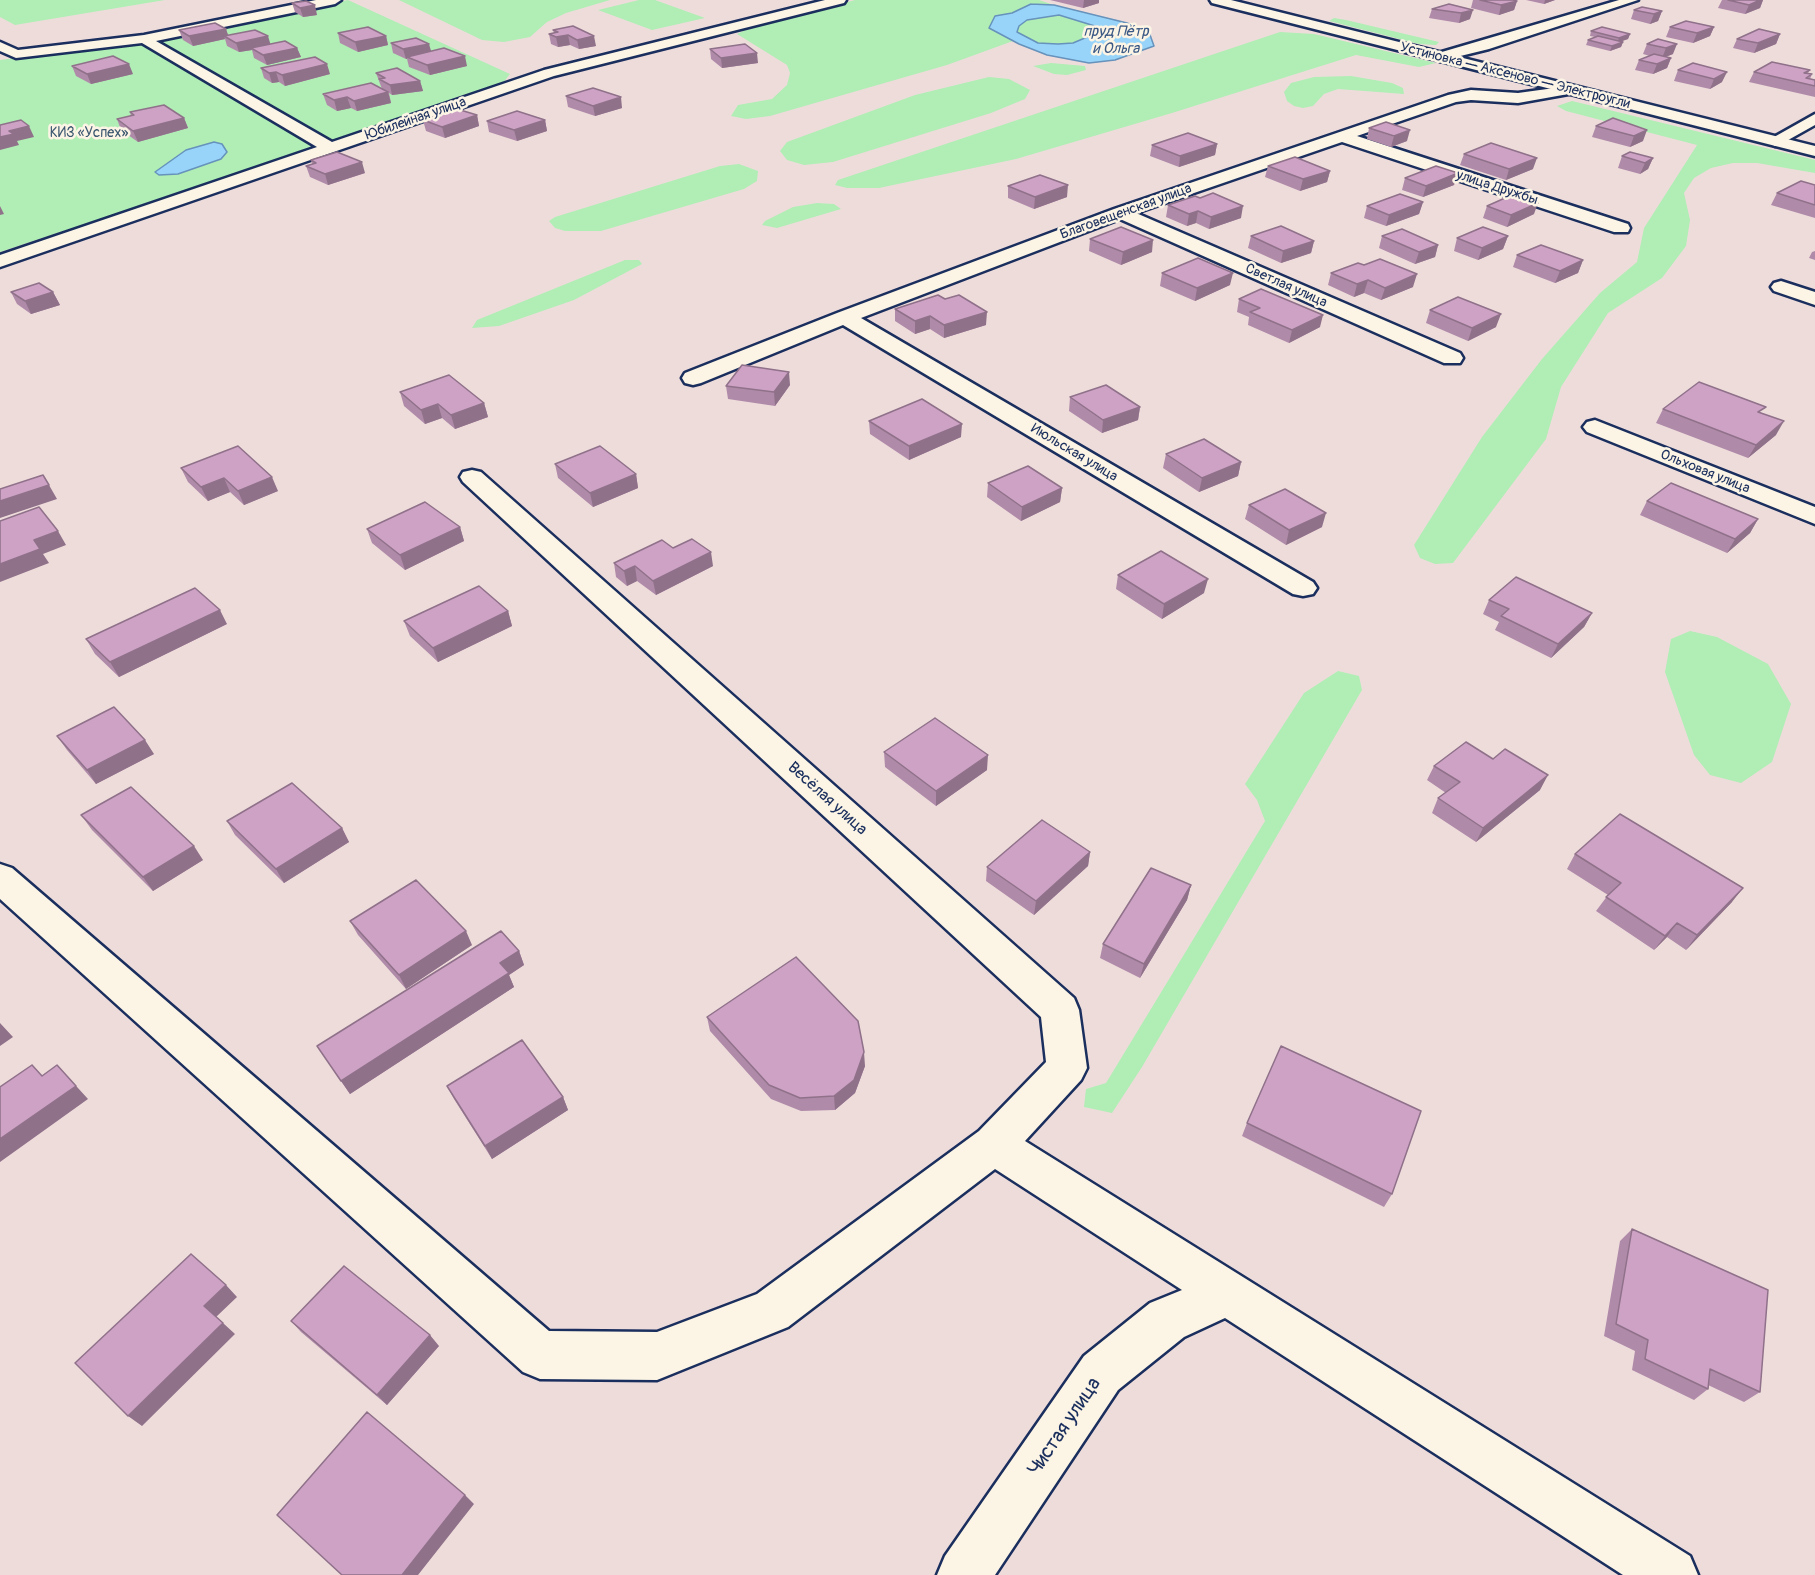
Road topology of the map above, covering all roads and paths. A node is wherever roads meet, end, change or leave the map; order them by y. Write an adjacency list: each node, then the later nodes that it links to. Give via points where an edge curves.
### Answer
1 (335, 0): 5 (street)
2 (840, 0): 12 (street, Юбилейная улица, via 549,73)
3 (1216, 0): 7 (street, Устиновка — Аксеново — Электроугли)
4 (1632, 0): 7 (street)
5 (144, 39): 6 (street, via 16,54); 12 (street)
6 (0, 46)
7 (1440, 57): 8 (street, Устиновка — Аксеново — Электроугли)
8 (1569, 90): 10 (street, Благовещенская улица, via 1518,98 1453,98); 11 (street, Устиновка — Аксеново — Электроугли)
9 (1815, 119): 11 (street)
10 (1340, 136): 14 (street, Благовещенская улица); 15 (street, улица Дружбы)
11 (1775, 141): 13 (street, Устиновка — Аксеново — Электроугли)
12 (330, 148): 16 (street, Юбилейная улица)
13 (1815, 151)
14 (1120, 213): 19 (street, Благовещенская улица); 20 (street, Светлая улица)
15 (1621, 228)
16 (0, 261)
17 (1780, 287): 18 (street)
18 (1815, 299)
19 (844, 317): 21 (street, Благовещенская улица); 25 (street, Июльская улица)
20 (1452, 358)
21 (693, 378)
22 (1595, 427): 24 (street, Ольховая улица)
23 (472, 477): 27 (street, Весёлая улица, via 1060,1010 1067,1068)
24 (1815, 516)
25 (1303, 588)
26 (0, 878): 27 (street, via 540,1355 657,1356 772,1311)
27 (994, 1145): 28 (street)
28 (1227, 1293): 29 (street, Чистая улица, via 1167,1320 1101,1373); 30 (street)
29 (964, 1575)
30 (1671, 1575)

